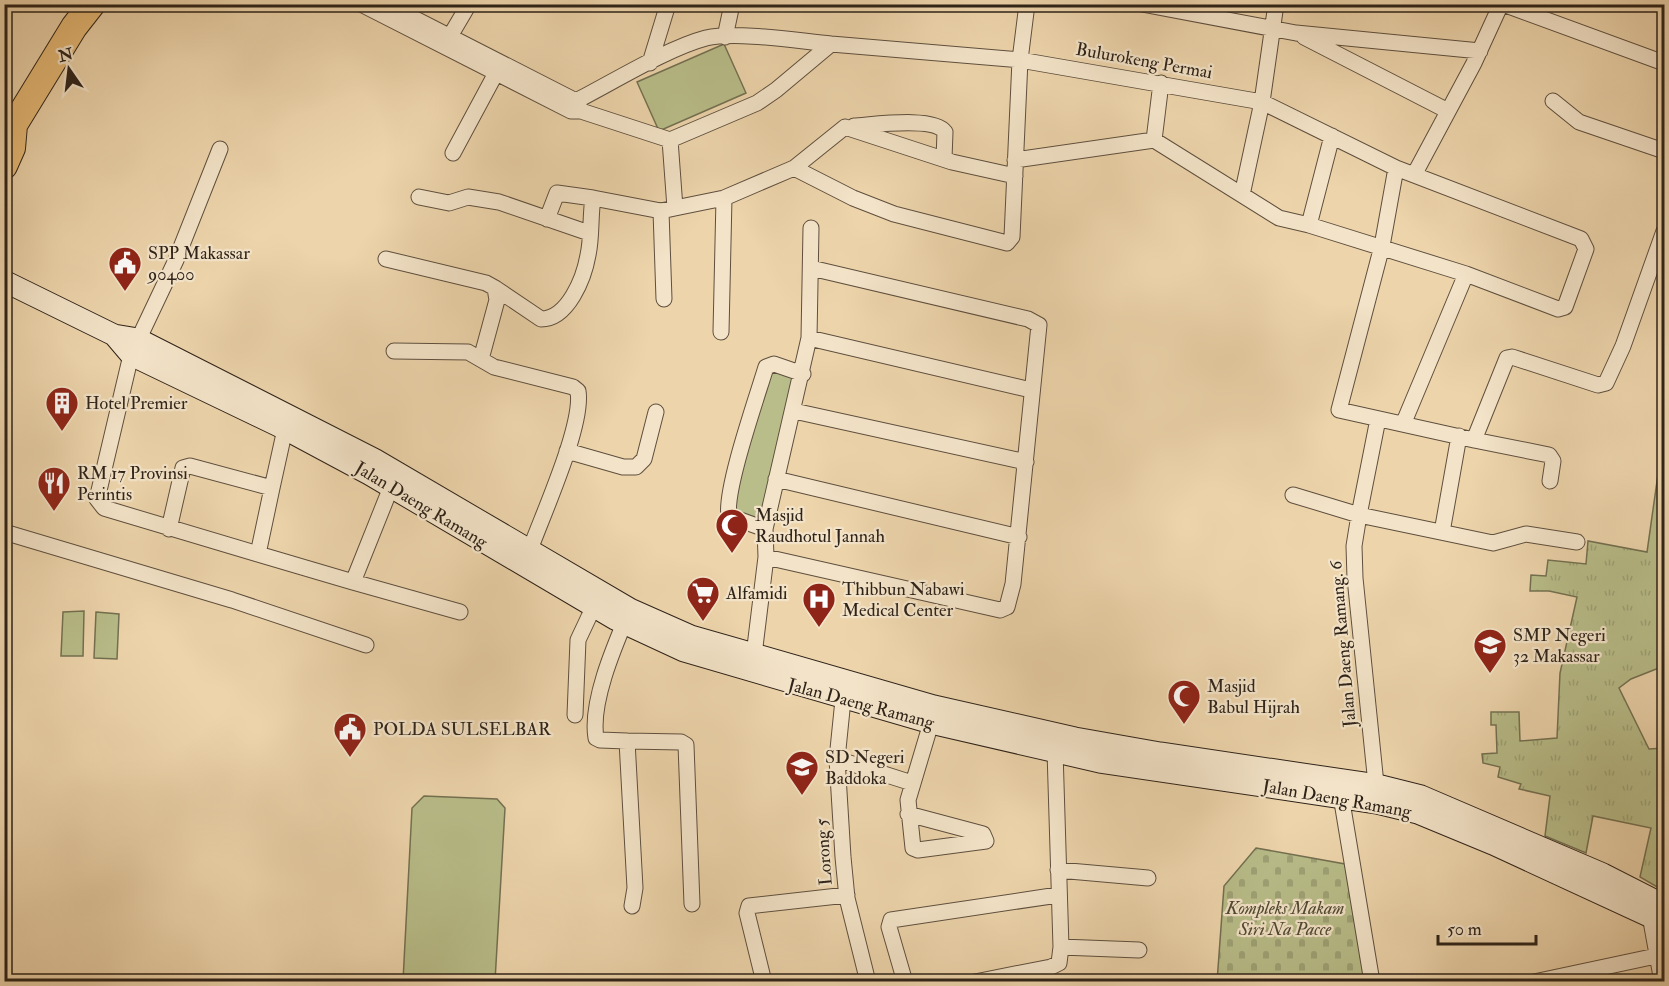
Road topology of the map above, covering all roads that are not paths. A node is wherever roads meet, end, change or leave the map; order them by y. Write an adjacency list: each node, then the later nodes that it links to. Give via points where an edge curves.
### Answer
1 (92, 4): 27 (highway)
2 (361, 4): 10 (street)
3 (469, 4): 15 (street)
4 (668, 4): 18 (street)
5 (732, 4): 13 (street)
6 (1027, 4): 17 (street)
7 (1142, 4): 11 (street)
8 (1276, 4): 11 (street)
9 (1502, 4): 16 (street); 19 (street)
10 (387, 9): 15 (street)
11 (1273, 28): 12 (street); 23 (street)
12 (1296, 33): 16 (street); 25 (street)
13 (725, 37): 14 (street, Bulurokeng Permai); 18 (street, Bulurokeng Permai, via 696,42)
14 (831, 44): 17 (street, Bulurokeng Permai); 29 (street, via 757,102)
15 (455, 45): 20 (street); 24 (street)
16 (1480, 51): 25 (street)
17 (1020, 60): 21 (street, Bulurokeng Permai); 35 (street)
18 (650, 63): 24 (street, Bulurokeng Permai)
19 (1665, 63)
20 (496, 73): 24 (street); 33 (street)
21 (1161, 83): 23 (street, Bulurokeng Permai); 30 (street)
22 (1553, 101): 31 (street, via 1579,122)
23 (1262, 102): 28 (street, Bulurokeng Permai); 41 (street)
24 (576, 107): 29 (street)
25 (1448, 111): 39 (street)
26 (845, 127): 34 (street); 34 (street, via 936,125 945,132); 37 (street)
27 (9, 130): 36 (highway, via 12,148)
28 (1332, 136): 38 (street, Bulurokeng Permai); 47 (street)
29 (670, 140): 45 (street)
30 (1154, 140): 35 (street); 41 (street)
31 (1663, 146)
32 (220, 149): 60 (street, via 176,260)
33 (453, 153)
34 (944, 159): 40 (street)
35 (1015, 160): 40 (street)
36 (4, 166)
37 (794, 168): 40 (street, via 894,214 1007,243 1012,237); 44 (street)
38 (1396, 168): 39 (street, Bulurokeng Permai); 51 (street)
39 (1414, 175): 54 (street, Bulurokeng Permai, via 1581,239 1586,249 1562,309)
40 (1015, 176)
41 (1242, 195): 47 (street, via 1279,218)
42 (419, 197): 46 (street, via 449,203 465,197 485,199)
43 (593, 198): 45 (street); 46 (street, via 557,192); 50 (street)
44 (724, 198): 45 (street); 58 (street)
45 (668, 210): 57 (street)
46 (547, 219): 50 (street)
47 (1309, 225): 51 (street)
48 (811, 228): 53 (street)
49 (1665, 231): 71 (street, via 1606,383 1598,385 1507,358)
50 (589, 233): 56 (street, via 588,255 578,288 563,309 549,319 541,319)
51 (1382, 246): 54 (street); 68 (street, via 1339,410)
52 (386, 259): 56 (street)
53 (811, 268): 59 (street); 64 (street, via 1036,322 1041,330)
54 (1466, 274): 69 (street)
55 (4, 281): 60 (main road, Jalan Daeng Ramang)
56 (495, 288): 62 (street, via 497,300)
57 (664, 299)
58 (721, 332)
59 (809, 338): 63 (street); 64 (street)
60 (134, 347): 65 (main road, Jalan Daeng Ramang); 80 (street, via 97,498 104,508)
61 (394, 351): 62 (street, via 460,351)
62 (481, 359): 72 (street, via 494,367 577,389 579,398)
63 (803, 374): 66 (street); 81 (street, via 774,364 766,367 739,459 729,516)
64 (1031, 390): 73 (street)
65 (242, 399): 70 (main road, Jalan Daeng Ramang); 88 (main road, Jalan Daeng Ramang, via 374,459)
66 (794, 411): 73 (street); 74 (street)
67 (656, 412): 72 (street, via 644,459 636,467)
68 (1377, 419): 69 (street); 79 (street, Jalan Daeng Ramang. 6)
69 (1404, 422): 71 (street)
70 (285, 429): 76 (main road, Jalan Daeng Ramang); 77 (street)
71 (1467, 438): 75 (street, via 1552,457); 83 (street)
72 (567, 451): 88 (street)
73 (1026, 462): 84 (street)
74 (776, 479): 81 (street); 84 (street)
75 (1550, 481)
76 (391, 486): 88 (main road, Jalan Daeng Ramang); 89 (street)
77 (272, 488): 80 (street, via 186,466 181,472); 86 (street)
78 (1293, 495): 79 (street)
79 (1359, 515): 83 (street); 105 (street, Jalan Daeng Ramang. 6, via 1354,578)
80 (169, 529): 86 (street)
81 (765, 530): 87 (street)
82 (4, 532): 93 (street, via 232,600)
83 (1442, 532): 85 (street, via 1493,543 1526,534)
84 (1019, 537): 87 (street, via 1010,599 1007,607 1000,610)
85 (1577, 542)
86 (258, 554): 89 (street)
87 (766, 557): 94 (street)
88 (527, 558): 90 (main road, Jalan Daeng Ramang); 92 (main road, Jalan Daeng Ramang)
89 (353, 582): 91 (street)
90 (594, 606): 92 (main road, Jalan Daeng Ramang); 96 (street, via 578,640)
91 (460, 612)
92 (627, 616): 94 (main road, Jalan Daeng Ramang, via 691,636); 99 (street, via 605,677 595,731 600,740)
93 (366, 645)
94 (753, 663): 95 (main road, Jalan Daeng Ramang)
95 (844, 690): 97 (main road, Jalan Daeng Ramang); 98 (main road, Jalan Daeng Ramang, via 934,706); 102 (street, Lorong 5)
96 (575, 715)
97 (931, 723): 98 (main road, Jalan Daeng Ramang); 103 (street)
98 (999, 729): 100 (main road, Jalan Daeng Ramang); 101 (main road, Jalan Daeng Ramang)
99 (627, 741): 111 (street, via 686,744); 112 (street)
100 (1055, 752): 101 (main road, Jalan Daeng Ramang); 107 (street)
101 (1102, 753): 104 (main road, Jalan Daeng Ramang)
102 (837, 759): 103 (street); 109 (street, Lorong 5)
103 (912, 783): 106 (street)
104 (1340, 789): 105 (main road, Jalan Daeng Ramang); 123 (street)
105 (1377, 794): 113 (main road, Jalan Daeng Ramang, via 1421,796)
106 (909, 814): 106 (street, via 915,850 986,841 983,834)
107 (1058, 870): 108 (street); 110 (street)
108 (1148, 878)
109 (847, 895): 119 (street, via 749,906 747,913); 120 (street, Lorong 5)
110 (1058, 895): 114 (street); 121 (street, via 891,920 889,927)
111 (692, 904)
112 (632, 906)
113 (1657, 910): 116 (street)
114 (1061, 947): 115 (street); 118 (street, via 1055,966)
115 (1139, 950)
116 (1656, 956): 117 (street); 125 (street)
117 (1581, 977): 124 (street)
118 (1007, 979): 122 (street)
119 (764, 981)
120 (868, 981)
121 (905, 981)
122 (975, 981)
123 (1372, 981)
124 (1534, 981)
125 (1662, 981)

